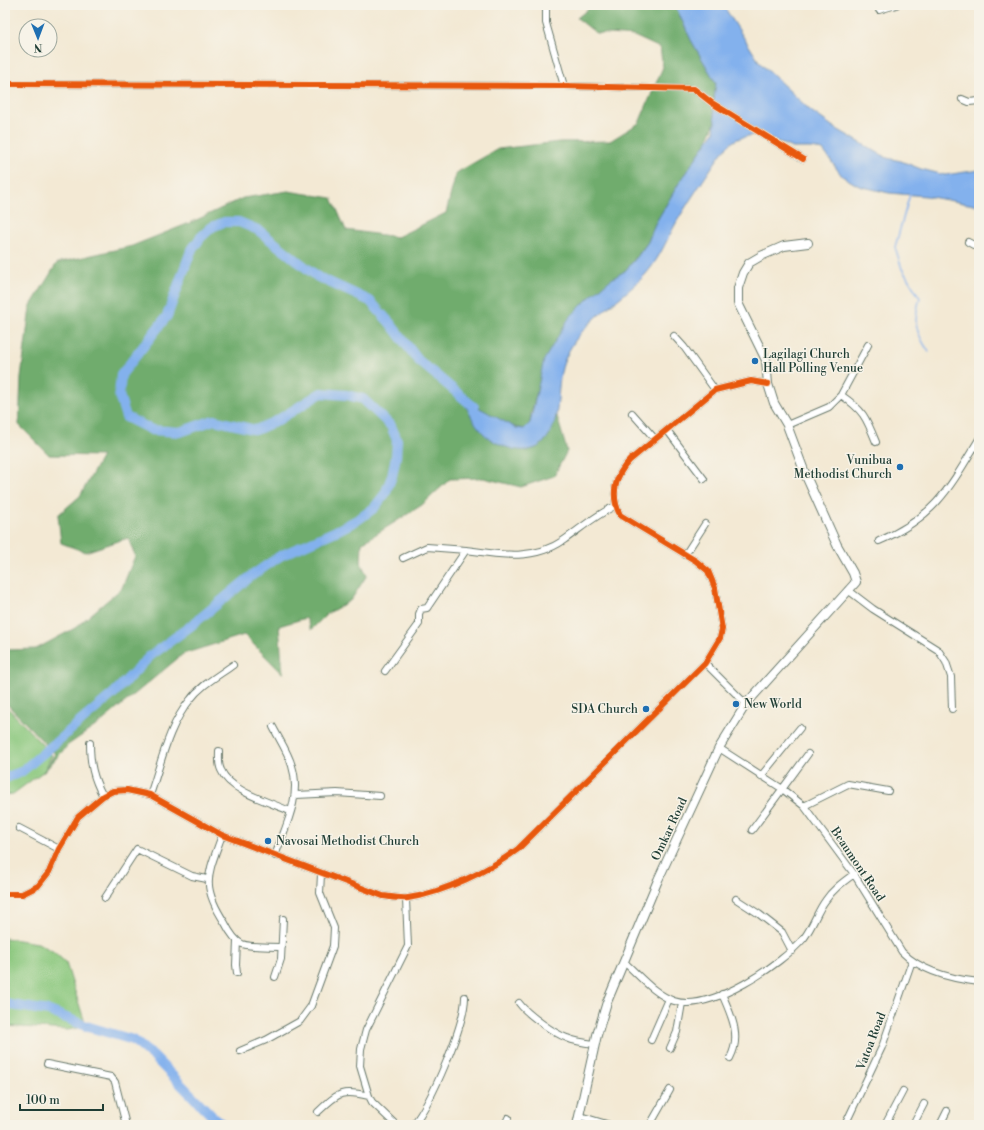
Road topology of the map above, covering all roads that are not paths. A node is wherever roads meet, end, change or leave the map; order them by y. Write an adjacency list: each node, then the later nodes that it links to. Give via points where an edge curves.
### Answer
1 (546, 5): 5 (street, via 546,23)
2 (896, 5): 3 (street)
3 (879, 10)
4 (5, 84): 5 (street)
5 (564, 86): 8 (street, via 694,89)
6 (962, 99): 7 (street, via 969,102)
7 (979, 101)
8 (803, 160)
9 (968, 242): 11 (street)
10 (808, 243): 14 (street, via 784,246 755,259 743,273 738,288 738,303 766,360)
11 (979, 248)
12 (674, 336): 15 (street)
13 (868, 346): 16 (street)
14 (768, 384): 15 (street, via 751,381); 18 (street, via 774,403)
15 (715, 390): 19 (street)
16 (841, 394): 18 (street, via 829,407); 22 (street, via 856,405 867,418)
17 (632, 413): 20 (street)
18 (787, 425): 30 (street, Omkar Road, via 806,476 838,545 854,572 856,582)
19 (666, 430): 20 (street); 23 (street)
20 (655, 439): 24 (street, via 622,468 617,476 614,487)
21 (979, 439): 26 (street, via 942,499 895,534)
22 (876, 442)
23 (704, 479)
24 (615, 506): 27 (street, via 602,512 562,541 531,554 513,556); 28 (street, via 620,515 629,522)
25 (705, 524): 28 (street)
26 (879, 541)
27 (466, 550): 29 (street, via 427,547); 33 (street, via 427,608 421,609 419,624)
28 (685, 555): 31 (street, via 708,571 719,608 722,629 720,638)
29 (403, 558)
30 (848, 590): 34 (street, Omkar Road); 35 (street, via 938,650 946,662 951,677)
31 (704, 663): 34 (street); 61 (street, via 518,849 502,860 433,893)
32 (233, 665): 45 (street, via 201,688 180,713 170,734)
33 (385, 671)
34 (746, 704): 39 (street, Omkar Road)
35 (952, 709)
36 (273, 727): 46 (street, via 292,764)
37 (800, 728): 42 (street)
38 (90, 743): 47 (street, via 93,777)
39 (719, 748): 42 (street, Beaumont Road); 67 (street, Omkar Road, via 658,880)
40 (219, 752): 50 (street, via 218,763 226,780)
41 (808, 754): 43 (street)
42 (761, 776): 43 (street, Beaumont Road)
43 (781, 788): 49 (street, Beaumont Road); 52 (street)
44 (888, 791): 49 (street, via 848,784)
45 (150, 795): 47 (street, via 127,790 113,791); 53 (street)
46 (296, 795): 48 (street, via 337,793); 50 (street)
47 (103, 796): 54 (street, via 78,818)
48 (380, 796)
49 (804, 806): 57 (street, Beaumont Road)
50 (290, 811): 55 (street)
51 (19, 828): 54 (street)
52 (752, 830)
53 (222, 834): 55 (street); 58 (street)
54 (59, 848): 59 (street, via 49,872 38,886 22,894)
55 (275, 856): 56 (street)
56 (321, 874): 61 (street, via 383,896); 80 (street, via 320,892 334,928 333,946 311,1006 300,1021)
57 (854, 874): 66 (street, via 838,885 824,901 808,932); 68 (street, Beaumont Road, via 902,952)
58 (207, 879): 60 (street, via 192,876 137,849); 64 (street, via 216,910)
59 (5, 894)
60 (105, 898)
61 (406, 899): 85 (street, via 408,946 366,1030 361,1050 360,1066)
62 (736, 899): 66 (street, via 782,932)
63 (283, 919): 65 (street)
64 (238, 941): 65 (street, via 249,945); 69 (street)
65 (282, 947): 70 (street)
66 (792, 951): 72 (street, via 747,982)
67 (624, 962): 74 (street); 78 (street, Omkar Road, via 607,1002)
68 (912, 962): 71 (street, Beaumont Road, via 933,972); 98 (street, Vatoa Road, via 882,1047)
69 (237, 973)
70 (275, 977)
71 (979, 982)
72 (722, 994): 76 (street, via 703,1001); 81 (street, via 737,1038)
73 (465, 997): 93 (street, via 464,1008 446,1064)
74 (669, 999): 76 (street); 77 (street)
75 (519, 1003): 78 (street, via 528,1013 559,1035)
76 (682, 1003): 79 (street, via 677,1032)
77 (651, 1040)
78 (595, 1044): 89 (street, Omkar Road)
79 (670, 1048)
80 (240, 1051)
81 (730, 1058)
82 (47, 1064): 91 (street, via 111,1077 115,1082)
83 (670, 1090): 97 (street)
84 (903, 1091): 99 (street)
85 (369, 1096): 88 (street, via 345,1092); 92 (street)
86 (924, 1104): 100 (street)
87 (947, 1111): 101 (street)
88 (318, 1112)
89 (580, 1116): 95 (street, Omkar Road); 96 (street)
90 (508, 1118): 94 (street)
91 (126, 1125)
92 (396, 1125)
93 (413, 1125)
94 (505, 1125)
95 (577, 1125)
96 (610, 1125)
97 (650, 1125)
98 (845, 1125)
99 (885, 1125)
100 (913, 1125)
101 (940, 1125)

